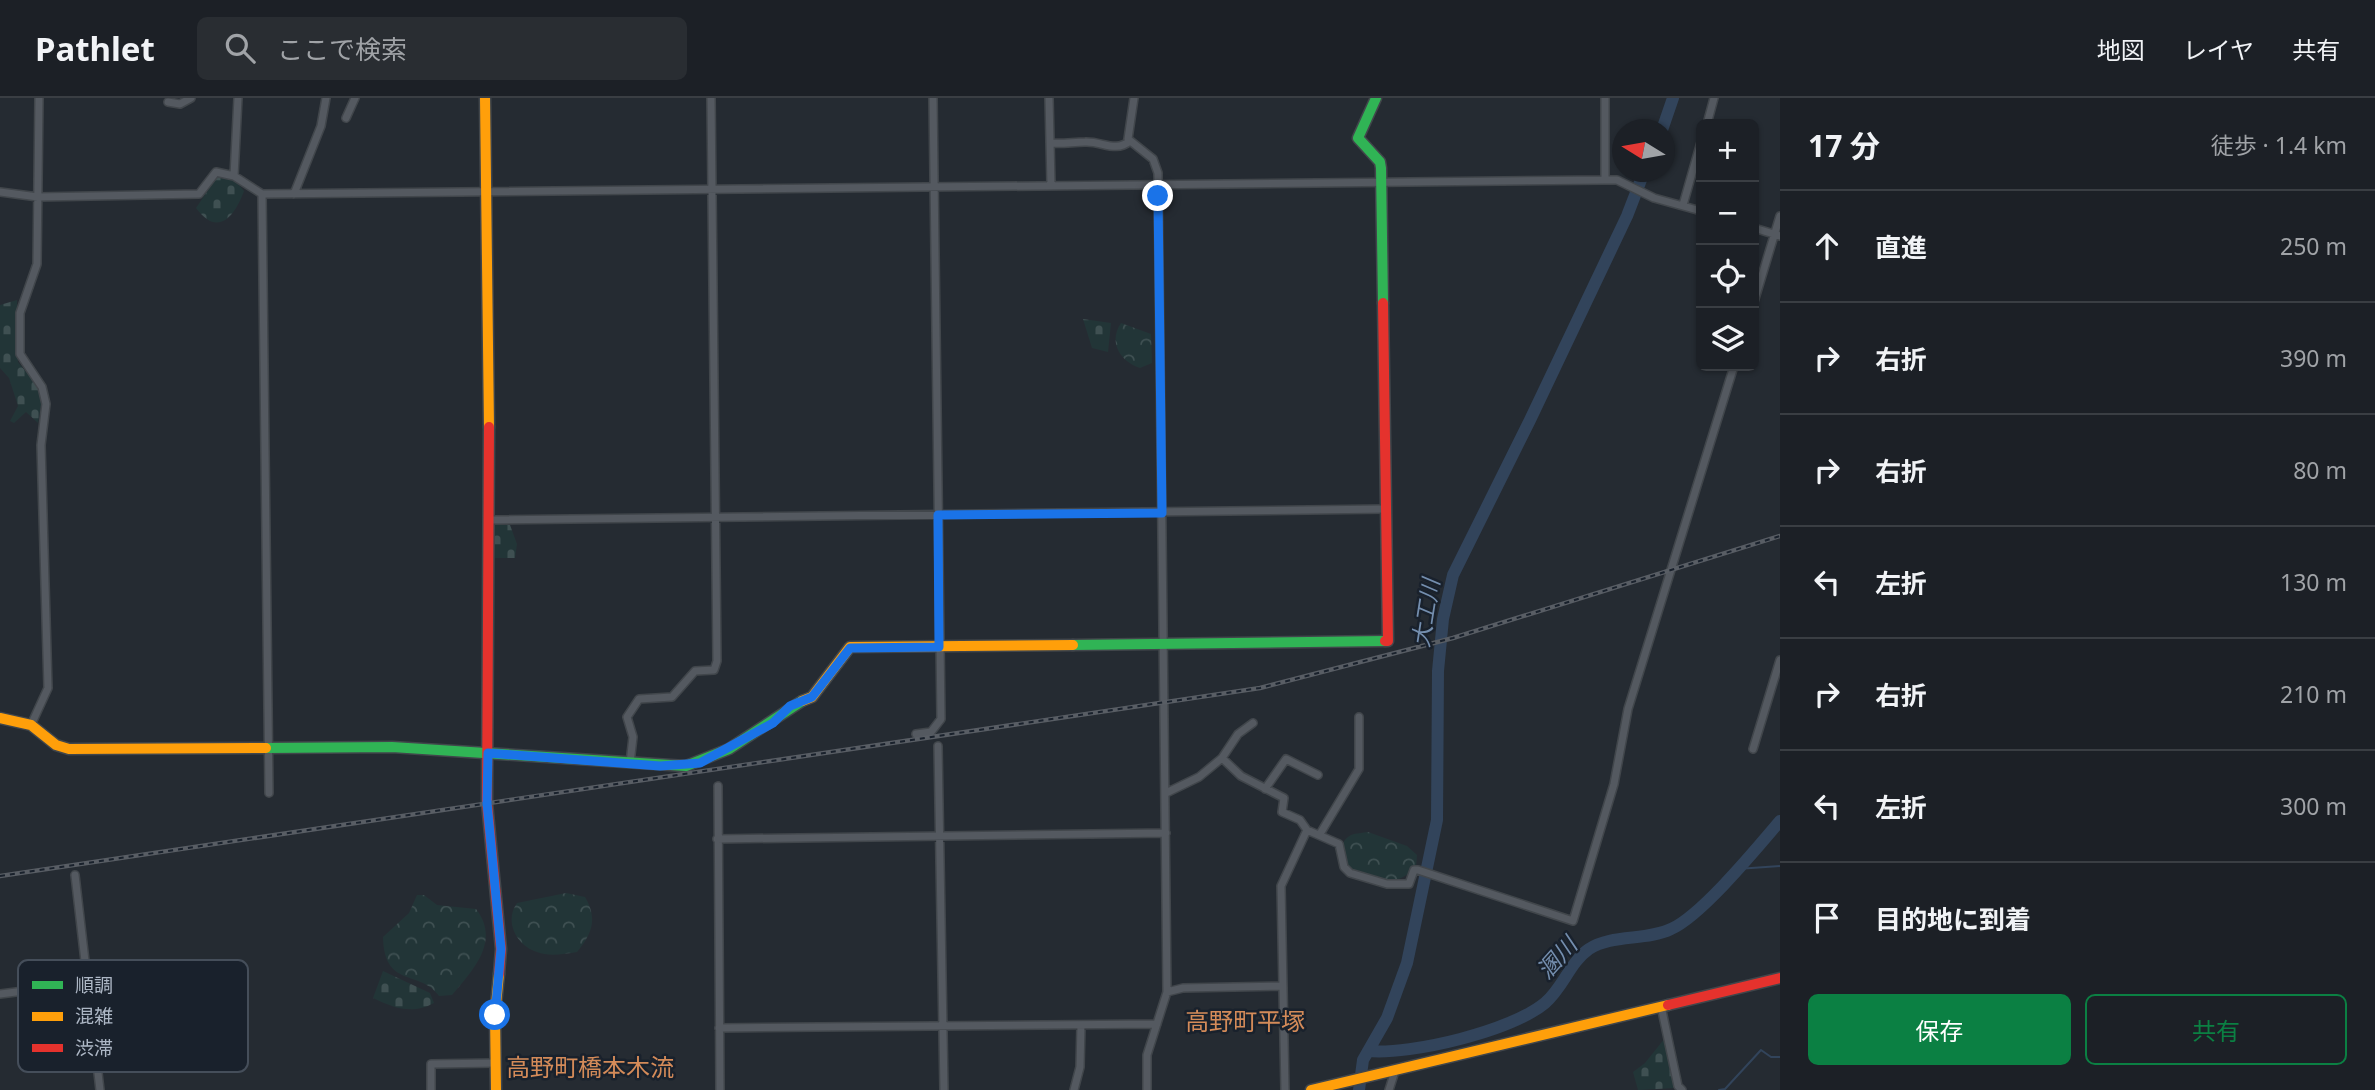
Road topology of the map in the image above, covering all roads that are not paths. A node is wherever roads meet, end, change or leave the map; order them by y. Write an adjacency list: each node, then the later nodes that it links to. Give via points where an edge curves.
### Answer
1 (38, 98): 31 (street)
2 (191, 98): 14 (street)
3 (238, 98): 20 (street)
4 (326, 98): 30 (street, via 316,144)
5 (355, 98): 15 (street)
6 (485, 98): 28 (street)
7 (711, 98): 25 (street)
8 (933, 98): 26 (street)
9 (1049, 98): 18 (street)
10 (1134, 98): 17 (street)
11 (1376, 98): 22 (street, via 1358,138 1380,162)
12 (1605, 98): 21 (street)
13 (1714, 98): 16 (street)
14 (168, 102)
15 (346, 118)
16 (1708, 119)
17 (1130, 141): 18 (street, via 1119,146); 23 (street, via 1153,159)
18 (1051, 142): 24 (street)
19 (1696, 160): 32 (street)
20 (234, 176): 29 (street); 31 (street, via 216,172 199,194)
21 (1605, 180): 22 (street); 32 (street, via 1618,180)
22 (1381, 181): 23 (street); 39 (street)
23 (1158, 184): 24 (street); 40 (street)
24 (1051, 185): 26 (street)
25 (712, 188): 26 (street); 28 (street); 42 (street)
26 (934, 188): 41 (street)
27 (0, 192): 31 (street)
28 (486, 192): 30 (street); 43 (street)
29 (262, 194): 30 (street); 53 (street)
30 (294, 194)
31 (38, 197): 50 (street, via 37,264 20,313 20,354 42,387 46,404 41,444 48,688)
32 (1683, 205): 33 (street)
33 (1696, 209)
34 (1780, 216): 36 (street)
35 (1759, 230): 36 (street)
36 (1777, 235): 37 (street)
37 (1759, 287)
38 (1732, 371): 65 (street, via 1628,709 1614,784 1573,921 1418,870 1409,884 1400,885 1357,876 1344,867 1339,844)
39 (1386, 509): 40 (street); 44 (street, via 1388,641)
40 (1162, 513): 41 (street); 44 (street)
41 (938, 515): 42 (street); 45 (street)
42 (714, 517): 43 (street); 57 (street, via 714,670 695,671 672,697 639,699 627,717 632,737)
43 (490, 520): 55 (street)
44 (1164, 644): 45 (street); 62 (street)
45 (939, 647): 51 (street, via 941,719 930,732); 57 (street, via 850,648 812,697 790,706 773,723 729,749 686,766)
46 (1780, 660): 54 (street)
47 (1359, 717): 65 (street, via 1359,769)
48 (0, 718): 50 (street)
49 (1253, 723): 56 (street, via 1238,734)
50 (31, 725): 53 (street, via 69,749)
51 (916, 734)
52 (938, 746): 66 (street)
53 (269, 748): 55 (street, via 392,747); 61 (street)
54 (1753, 749)
55 (488, 753): 57 (street); 80 (street, via 487,803 501,949)
56 (1222, 758): 60 (street); 62 (street, via 1199,777)
57 (629, 763)
58 (1318, 775): 60 (street, via 1286,759)
59 (718, 786): 67 (street)
60 (1265, 789): 63 (street, via 1284,798 1282,812 1300,820)
61 (269, 793)
62 (1166, 793): 64 (street)
63 (1307, 830): 65 (street); 71 (street, via 1281,886)
64 (1166, 833): 66 (street); 73 (street)
65 (1320, 834)
66 (940, 836): 67 (street); 78 (street)
67 (717, 839): 79 (street)
68 (75, 875): 69 (street)
69 (85, 960)
70 (1780, 978): 75 (street)
71 (1283, 986): 73 (street); 90 (street)
72 (18, 991): 74 (street)
73 (1167, 992): 76 (street)
74 (0, 993)
75 (1661, 1006): 81 (street); 93 (street)
76 (1157, 1024): 77 (street); 89 (street, via 1147,1055)
77 (1081, 1025): 78 (street); 88 (street, via 1080,1068)
78 (943, 1027): 79 (street); 87 (street)
79 (719, 1028): 86 (street)
80 (495, 1063): 84 (street, via 431,1064); 85 (street)
81 (1395, 1071): 91 (street); 92 (street)
82 (98, 1072): 83 (street)
83 (100, 1090)
84 (431, 1090)
85 (496, 1090)
86 (720, 1090)
87 (944, 1090)
88 (1074, 1090)
89 (1147, 1090)
90 (1285, 1090)
91 (1311, 1090)
92 (1389, 1090)
93 (1682, 1090)

